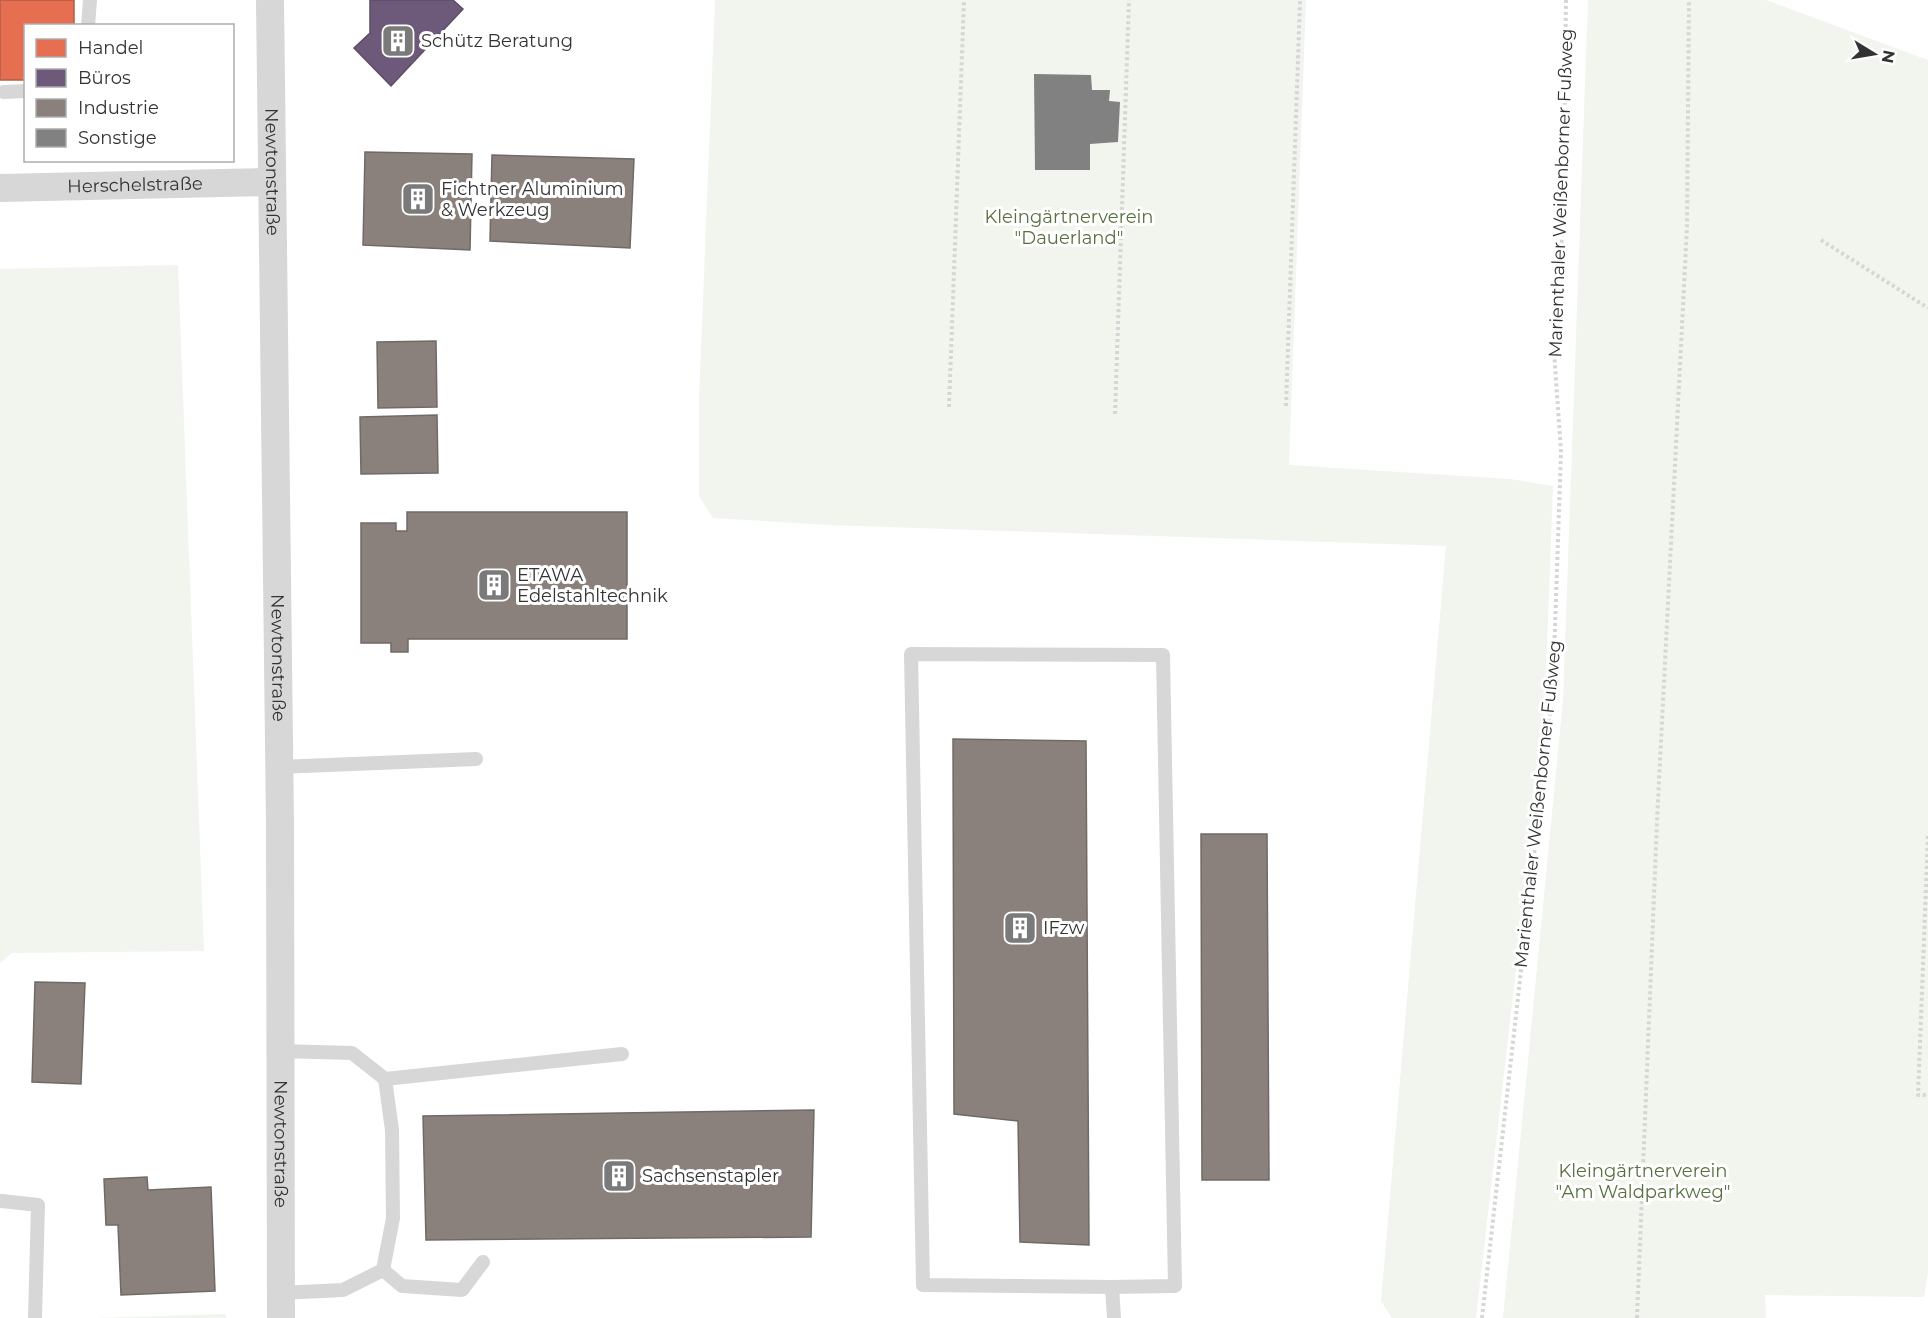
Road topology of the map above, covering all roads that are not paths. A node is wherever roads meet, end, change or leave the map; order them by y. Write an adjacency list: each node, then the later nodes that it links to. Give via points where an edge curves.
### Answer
1 (90, 0): 3 (lane)
2 (270, 0): 6 (street, Newtonstraße)
3 (88, 24)
4 (24, 91): 5 (lane)
5 (4, 93)
6 (271, 182): 7 (street, Herschelstraße); 9 (street, Newtonstraße)
7 (0, 188)
8 (476, 759): 9 (lane)
9 (279, 767): 10 (street, Newtonstraße)
10 (280, 1051): 12 (lane, via 352,1053); 17 (street, Newtonstraße)
11 (622, 1054): 12 (lane)
12 (386, 1079): 15 (lane, via 392,1130 393,1218)
13 (2, 1201): 18 (lane, via 38,1205)
14 (483, 1262): 15 (lane, via 462,1290 402,1286)
15 (383, 1270): 17 (lane, via 343,1290)
16 (1112, 1287): 16 (lane, via 1175,1286 1163,655 911,654 923,1285); 19 (lane)
17 (280, 1305)
18 (34, 1318)
19 (1114, 1318)

